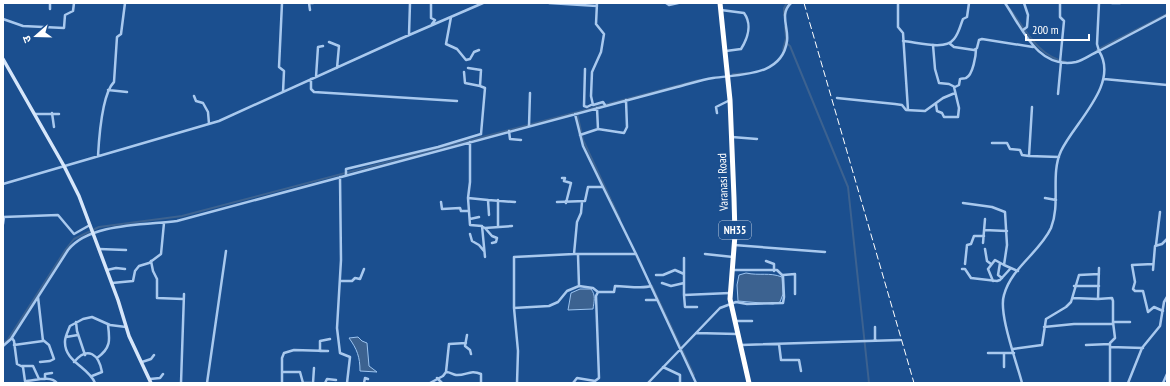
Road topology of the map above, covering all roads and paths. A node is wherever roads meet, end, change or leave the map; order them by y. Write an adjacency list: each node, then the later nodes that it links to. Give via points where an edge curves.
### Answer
1 (50, 3): 23 (street)
2 (74, 3): 28 (street, via 73,11 66,14 64,28 24,26)
3 (125, 3): 55 (street, via 121,34 117,37 114,82)
4 (282, 3): 57 (street, via 279,67 284,70)
5 (311, 3): 24 (street)
6 (410, 3): 31 (street)
7 (431, 3): 29 (street, via 431,18 435,20)
8 (484, 3): 27 (street)
9 (549, 3): 22 (street)
10 (666, 3): 11 (street)
11 (678, 3)
12 (720, 3): 25 (highway, Varanasi Road / NH35)
13 (791, 3): 48 (street, via 785,11 786,43 778,61 755,73)
14 (898, 3): 32 (street, via 898,27 902,32)
15 (969, 3): 34 (street, via 967,17 963,19 957,36)
16 (1005, 3): 30 (street)
17 (1024, 3): 30 (street, via 1028,15)
18 (1060, 3): 43 (street, via 1060,18 1064,21)
19 (1099, 3): 41 (street)
20 (1112, 3): 21 (street)
21 (1120, 3)
22 (597, 5): 66 (street, via 597,26 604,34 601,52 592,72)
23 (50, 9)
24 (310, 10)
25 (721, 10): 40 (highway, Varanasi Road / NH35); 40 (street, via 744,13 748,18 749,27 741,49)
26 (1167, 15): 41 (street)
27 (451, 17): 29 (street); 39 (street, via 446,44 457,49 466,60)
28 (3, 19)
29 (432, 25): 31 (street)
30 (1025, 29): 37 (street)
31 (409, 35): 45 (street)
32 (903, 41): 35 (street); 71 (street)
33 (329, 42): 45 (street, via 339,46)
34 (949, 44): 35 (street); 38 (street, via 954,47)
35 (933, 45): 54 (street, via 939,83)
36 (323, 46): 49 (street, via 318,47)
37 (1034, 46): 38 (street, via 981,39); 43 (street, via 1044,56)
38 (976, 49): 54 (street, via 970,74 967,78 961,78 959,85)
39 (479, 50)
40 (725, 51): 48 (highway, Varanasi Road / NH35)
41 (1098, 51): 43 (street, via 1078,61); 51 (street)
42 (3, 59): 73 (street)
43 (1061, 61): 60 (street)
44 (468, 68): 53 (street, via 481,70)
45 (337, 69): 49 (street)
46 (584, 69): 66 (street, via 584,106)
47 (464, 72): 53 (street, via 465,83)
48 (728, 75): 63 (street); 64 (highway, Varanasi Road / NH35)
49 (316, 77): 50 (street)
50 (311, 79): 57 (street); 65 (street, via 311,89 314,92)
51 (1104, 79): 52 (street); 91 (street, via 1100,91)
52 (1167, 85)
53 (480, 86): 83 (street, via 485,89)
54 (954, 87): 59 (street)
55 (108, 90): 56 (street); 89 (street, via 100,120)
56 (127, 92)
57 (284, 92): 77 (street, via 242,112)
58 (530, 93): 78 (street)
59 (955, 93): 67 (street); 67 (street, via 959,108 958,117 944,117 937,111)
60 (1058, 94)
61 (194, 96): 77 (street, via 196,101 203,103 208,112)
62 (837, 98): 71 (street, via 900,104)
63 (626, 100): 68 (street); 80 (street, via 627,127 624,133)
64 (730, 100): 72 (street, via 716,107); 84 (highway, Varanasi Road / NH35)
65 (457, 101)
66 (593, 104): 68 (street)
67 (936, 104): 71 (street, via 927,111)
68 (604, 105): 70 (street)
69 (1032, 106): 90 (street)
70 (597, 108): 76 (street); 80 (street)
71 (908, 110)
72 (717, 113)
73 (34, 114): 74 (street); 92 (street)
74 (52, 114): 75 (street); 79 (street)
75 (59, 114)
76 (576, 114): 78 (street); 82 (street)
77 (208, 124): 89 (street)
78 (528, 125): 81 (street)
79 (54, 127)
80 (598, 129): 82 (street)
81 (509, 131): 83 (street); 86 (street, via 510,139)
82 (582, 135): 97 (street)
83 (482, 136): 87 (street); 93 (street, via 359,166)
84 (731, 137): 85 (street); 129 (highway, Varanasi Road / NH35)
85 (757, 139)
86 (521, 140)
87 (470, 142): 93 (street); 98 (street)
88 (992, 143): 90 (street, via 1007,143 1010,149 1020,150 1022,155)
89 (98, 156): 92 (street)
90 (1029, 156): 91 (street)
91 (1058, 157): 102 (street, via 1055,176)
92 (64, 166): 96 (street); 121 (street)
93 (345, 173): 94 (street)
94 (340, 177): 116 (street); 165 (street)
95 (562, 178): 107 (street, via 571,183)
96 (3, 184)
97 (603, 187): 106 (street, via 588,187 586,200); 138 (street)
98 (468, 198): 100 (street); 109 (street)
99 (1046, 198): 102 (street)
100 (488, 200): 101 (street); 111 (street)
101 (498, 200): 104 (street); 118 (street)
102 (1056, 200): 159 (street, via 1056,212 1050,228)
103 (441, 202): 109 (street, via 442,208 460,208 461,211)
104 (515, 202)
105 (557, 202): 107 (street)
106 (582, 202): 107 (street); 137 (street, via 582,213 577,222)
107 (566, 203)
108 (964, 203): 123 (street, via 992,207 1005,212)
109 (468, 211): 114 (street)
110 (1160, 212): 130 (street)
111 (489, 215)
112 (479, 217): 114 (street)
113 (4, 218): 117 (street); 121 (street, via 58,215 74,234)
114 (470, 219): 120 (street, via 470,225)
115 (985, 219): 122 (street)
116 (164, 223): 121 (street); 143 (street, via 161,254)
117 (3, 224)
118 (498, 226): 119 (street); 120 (street)
119 (512, 226)
120 (484, 228): 127 (street, via 496,238 496,242); 135 (street)
121 (92, 229): 131 (street); 179 (street, via 71,245)
122 (984, 230): 123 (street); 125 (street)
123 (1007, 231): 149 (street)
124 (470, 234): 135 (street, via 471,241)
125 (984, 236): 128 (street); 146 (street, via 975,235 971,244 967,245)
126 (1167, 239): 130 (street)
127 (492, 243)
128 (983, 243)
129 (734, 245): 136 (street); 141 (highway, Varanasi Road / NH35)
130 (1156, 245): 148 (street)
131 (99, 249): 133 (street); 155 (street)
132 (985, 249): 147 (street, via 986,260)
133 (126, 250)
134 (226, 251): 253 (street)
135 (485, 251): 140 (street)
136 (825, 252)
137 (576, 254): 138 (street); 170 (street); 188 (street, via 514,256)
138 (636, 254): 171 (street)
139 (705, 254): 141 (street)
140 (485, 256)
141 (734, 257): 156 (highway, Varanasi Road / NH35)
142 (684, 258): 160 (street)
143 (152, 261): 167 (street, via 139,266 133,281); 182 (street, via 152,269 157,280 157,298)
144 (766, 261): 158 (street, via 774,264)
145 (1000, 263): 147 (street, via 994,260); 149 (street); 164 (street, via 998,275)
146 (965, 264)
147 (991, 264): 166 (street, via 987,270)
148 (1153, 264): 157 (street); 189 (street, via 1132,265 1135,282 1133,289 1143,291 1148,312 1154,306)
149 (1004, 265): 154 (street)
150 (1099, 268): 161 (street)
151 (125, 269): 155 (street)
152 (364, 269): 165 (street, via 360,279)
153 (962, 269): 166 (street, via 965,269 971,278)
154 (1010, 269): 159 (street); 164 (street)
155 (107, 270): 167 (street)
156 (733, 270): 158 (street); 175 (highway, Varanasi Road / NH35)
157 (1153, 270)
158 (774, 271): 163 (street, via 777,270)
159 (1018, 272): 218 (street, via 1003,295)
160 (684, 274): 162 (street, via 675,270); 169 (street)
161 (1099, 274): 172 (street, via 1080,275); 173 (street)
162 (656, 275)
163 (783, 275): 177 (street, via 794,274); 186 (street, via 783,304 736,302)
164 (1002, 278): 166 (street)
165 (340, 281): 257 (street, via 337,328 340,353 350,358)
166 (993, 281)
167 (112, 283): 196 (street)
168 (662, 283): 169 (street, via 671,286)
169 (684, 283): 178 (street)
170 (579, 286): 174 (street, via 593,288); 188 (street, via 566,291 558,302 549,306)
171 (651, 286): 174 (street, via 642,289 636,286 616,286 614,292); 185 (street)
172 (1074, 286): 173 (street); 181 (street)
173 (1099, 286): 183 (street)
174 (598, 292): 243 (street)
175 (730, 293): 178 (street); 186 (highway, Varanasi Road / NH35)
176 (184, 294): 182 (street)
177 (795, 294)
178 (684, 295): 187 (street, via 685,307)
179 (38, 297): 204 (street); 206 (street)
180 (1167, 297): 189 (street)
181 (1072, 298): 183 (street); 198 (street, via 1066,307 1048,317)
182 (183, 299): 252 (street)
183 (1098, 299): 194 (street, via 1113,300)
184 (646, 300): 185 (street)
185 (657, 300): 216 (street)
186 (730, 305): 190 (highway, Varanasi Road / NH35); 199 (street, via 720,308)
187 (697, 307)
188 (514, 308): 262 (street, via 518,351)
189 (1163, 312): 217 (street, via 1158,329)
190 (734, 321): 191 (street); 200 (highway, Varanasi Road / NH35)
191 (752, 321)
192 (76, 322): 195 (street, via 92,317); 201 (street); 203 (street, via 70,326)
193 (1130, 322): 194 (street)
194 (1113, 323): 198 (street); 215 (street, via 1115,339)
195 (108, 325): 196 (street); 227 (street, via 109,345)
196 (126, 327): 230 (street)
197 (875, 327): 207 (street)
198 (1044, 327): 218 (street, via 1042,345)
199 (696, 333): 200 (street); 216 (street)
200 (738, 334): 212 (highway, Varanasi Road / NH35)
201 (78, 335): 203 (street); 225 (street)
202 (467, 335): 209 (street)
203 (66, 337): 229 (street, via 66,347)
204 (12, 338): 211 (street); 214 (street)
205 (330, 339): 219 (street, via 320,340)
206 (43, 340): 211 (street); 228 (street, via 49,345 54,359)
207 (875, 340): 208 (street); 210 (street)
208 (900, 340)
209 (466, 343): 223 (street); 237 (street, via 449,344)
210 (779, 344): 212 (street); 235 (street, via 781,360 799,360)
211 (14, 345): 231 (street, via 17,364)
212 (740, 345): 268 (highway, Varanasi Road / NH35)
213 (1086, 345): 215 (street)
214 (3, 346)
215 (1110, 346): 217 (street); 270 (street)
216 (682, 348): 232 (street); 267 (street)
217 (1143, 348): 271 (street)
218 (1013, 349): 222 (street)
219 (320, 351): 220 (street); 236 (street, via 294,350 284,353)
220 (328, 351)
221 (1004, 353): 222 (street); 224 (street); 233 (street)
222 (1013, 353): 269 (street)
223 (471, 354)
224 (988, 354)
225 (85, 355): 227 (street, via 93,354); 229 (street)
226 (154, 355): 230 (street)
227 (98, 358): 241 (street, via 102,372)
228 (40, 362)
229 (74, 362): 241 (street)
230 (142, 362): 248 (street)
231 (22, 366): 244 (street, via 34,366); 244 (street, via 25,381)
232 (663, 367): 265 (street); 266 (street, via 680,376)
233 (1004, 367)
234 (314, 368): 255 (street)
235 (801, 371)
236 (282, 372): 254 (street); 255 (street, via 301,372 303,383)
237 (446, 372): 242 (street); 261 (street, via 455,375 477,372 481,374)
238 (52, 373): 245 (street, via 45,374)
239 (163, 374): 248 (street, via 160,378)
240 (1167, 374): 272 (street)
241 (92, 376): 251 (street)
242 (437, 378): 259 (street); 260 (street)
243 (599, 378): 249 (street); 264 (street)
244 (39, 379): 245 (street)
245 (45, 379): 250 (street)
246 (368, 379): 258 (street, via 364,378)
247 (336, 380): 256 (street, via 327,380)
248 (150, 381)
249 (595, 382): 263 (street, via 581,378)
250 (57, 383)
251 (95, 383)
252 (181, 383)
253 (207, 383)
254 (282, 383)
255 (312, 383)
256 (325, 383)
257 (347, 383)
258 (364, 383)
259 (430, 383)
260 (442, 383)
261 (481, 383)
262 (517, 383)
263 (573, 383)
264 (600, 383)
265 (648, 383)
266 (680, 383)
267 (696, 383)
268 (749, 383)
269 (1022, 383)
270 (1110, 383)
271 (1128, 383)
272 (1163, 383)

